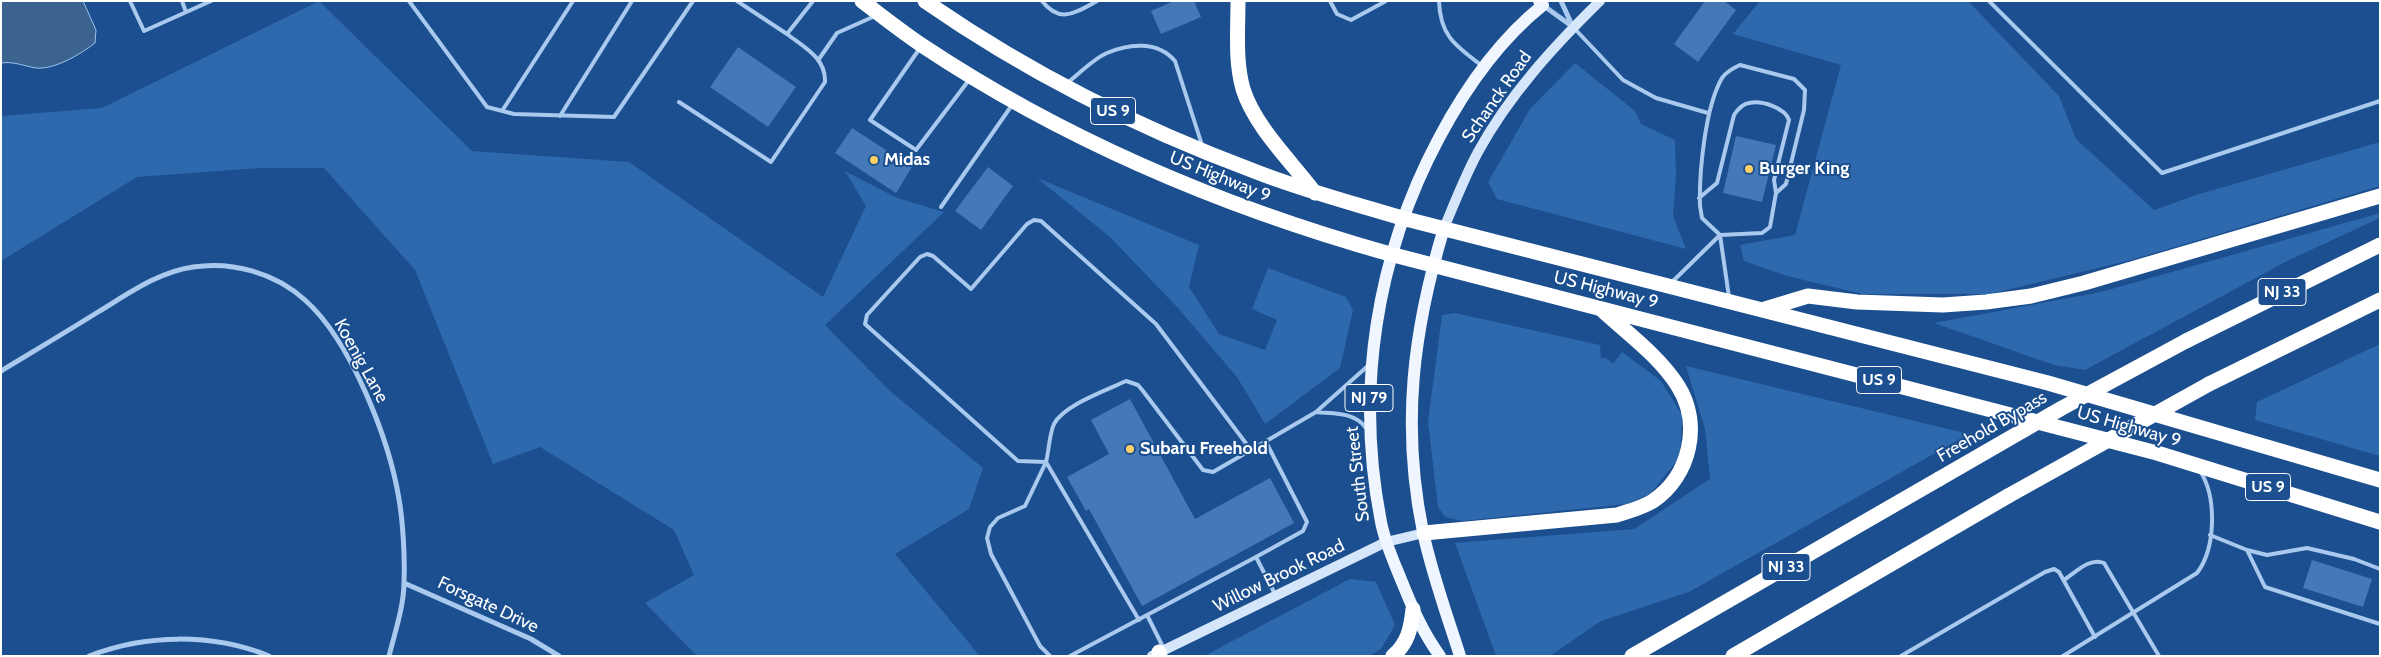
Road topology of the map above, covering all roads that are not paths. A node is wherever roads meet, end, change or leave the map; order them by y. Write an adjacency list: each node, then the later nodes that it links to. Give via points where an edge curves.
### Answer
1 (130, 1): 22 (lane, via 144,31)
2 (182, 1): 22 (lane)
3 (211, 1): 22 (lane)
4 (408, 1): 34 (lane, via 486,107)
5 (574, 1): 34 (lane)
6 (632, 1): 36 (lane)
7 (693, 1): 36 (lane, via 614,117)
8 (737, 1): 25 (lane)
9 (813, 1): 25 (lane)
10 (862, 1): 23 (highway, US Highway 9 / US 9)
11 (926, 1): 30 (highway, US Highway 9 / US 9, via 971,32)
12 (1042, 1): 13 (lane, via 1054,13 1061,15 1074,14)
13 (1096, 1)
14 (1238, 1): 38 (highway, via 1238,63 1243,89 1266,131)
15 (1330, 1): 16 (lane, via 1338,14 1351,20)
16 (1386, 1)
17 (1439, 1): 28 (lane, via 1439,15 1446,34)
18 (1561, 1): 24 (street)
19 (1600, 1): 24 (street, Schanck Road)
20 (1989, 1): 32 (lane, via 2162,172)
21 (1544, 3): 24 (street); 28 (main road, Schanck Road)
22 (186, 12)
23 (880, 14): 26 (highway, US Highway 9 / US 9); 27 (lane, via 837,33)
24 (1574, 28): 35 (lane, via 1623,80 1656,98); 44 (street, Schanck Road, via 1526,81 1497,121 1465,178)
25 (787, 34): 27 (lane)
26 (922, 45): 29 (highway, US Highway 9 / US 9); 29 (lane, via 870,120 916,150)
27 (819, 59): 33 (lane, via 825,71 825,82 771,162)
28 (1483, 67): 43 (main road, Schanck Road, via 1450,118)
29 (972, 76): 31 (highway, US Highway 9 / US 9)
30 (1064, 85): 37 (highway, US Highway 9 / US 9, via 1136,122); 37 (lane, via 1106,53 1132,45 1156,47 1167,52 1175,61)
31 (1015, 101): 42 (lane); 47 (highway, US Highway 9 / US 9, via 1103,147 1247,209)
32 (2380, 101)
33 (679, 102)
34 (502, 111): 36 (lane)
35 (1708, 113): 39 (lane, via 1722,78 1731,68 1740,65 1798,82 1805,90 1804,110 1786,184); 41 (lane)
36 (560, 116)
37 (1205, 152): 38 (highway, US Highway 9 / US 9)
38 (1315, 193): 43 (highway, US Highway 9 / US 9)
39 (1776, 193): 41 (lane, via 1774,180 1789,120 1781,109 1756,102 1738,108 1717,183); 45 (lane, via 1770,227 1762,233)
40 (2380, 196): 53 (highway, via 2031,296 1943,305 1857,302 1808,296)
41 (1699, 198): 45 (lane, via 1702,218)
42 (941, 207)
43 (1402, 218): 44 (highway, US Highway 9 / US 9); 47 (main road, South Street / NJ 79)
44 (1444, 228): 48 (main road, NJ 79); 49 (highway, US Highway 9 / US 9)
45 (1720, 235): 49 (lane); 51 (lane)
46 (2380, 245): 90 (highway, Freehold Bypass / NJ 33, bridge, via 2062,408)
47 (1390, 254): 48 (highway, US Highway 9 / US 9); 54 (main road, South Street / NJ 79)
48 (1433, 265): 52 (highway, US Highway 9 / US 9); 64 (main road, NJ 79, via 1421,313 1412,385 1414,458)
49 (1669, 286): 51 (highway, US Highway 9 / US 9)
50 (2380, 300): 79 (highway, NJ 33, bridge, via 2209,384)
51 (1730, 302): 53 (highway, US Highway 9 / US 9)
52 (1601, 309): 61 (highway, US Highway 9 / US 9, via 2065,428); 64 (highway, via 1664,369 1679,388 1687,406 1690,444 1675,481 1652,501 1617,514)
53 (1765, 309): 62 (highway, US Highway 9 / US 9, via 2048,383)
54 (1371, 362): 56 (lane); 57 (main road, South Street / NJ 79)
55 (1, 371): 71 (street, Koenig Lane, via 143,285 170,273 193,267 223,266 248,269 273,279 292,290 318,314 349,361 374,412 399,500)
56 (1316, 412): 57 (lane, via 1357,419); 58 (lane)
57 (1370, 432): 66 (main road, South Street / NJ 79)
58 (1266, 442): 59 (lane); 68 (lane, via 1307,522 1303,531)
59 (1251, 450): 60 (lane, via 1213,472 1203,470 1143,391 1132,381 1126,381 1081,403 1058,419 1053,426); 60 (lane, via 1156,324 1041,221 1034,220 971,289 933,256 925,254 867,315 865,321 867,328 1018,461)
60 (1046, 462): 76 (lane); 85 (lane, via 1025,506 998,518 990,527 987,538 991,554 1040,646)
61 (2196, 465): 63 (highway, US Highway 9 / US 9); 65 (lane, via 2210,497)
62 (2380, 480)
63 (2380, 522)
64 (1424, 533): 66 (street, Willow Brook Road); 89 (main road, NJ 79)
65 (2210, 535): 67 (lane); 74 (lane, via 2205,563 2197,573)
66 (1386, 542): 72 (street, Willow Brook Road); 73 (main road, South Street / NJ 79)
67 (2247, 550): 69 (lane, via 2267,555 2307,548); 77 (lane, via 2265,586)
68 (1256, 557): 72 (lane); 75 (lane)
69 (2380, 569)
70 (2064, 580): 74 (lane, via 2098,560 2109,568); 78 (lane); 93 (lane, via 2054,569 2045,572)
71 (404, 583): 83 (street, Koenig Lane); 84 (street, Forsgate Drive, via 531,639)
72 (1276, 596): 80 (street, Willow Brook Road)
73 (1413, 609): 87 (highway, via 1407,638); 88 (main road, South Street / NJ 79, via 1425,635)
74 (2132, 612): 78 (lane); 95 (lane)
75 (1147, 615): 76 (lane); 80 (lane)
76 (1139, 620): 86 (lane)
77 (2380, 624)
78 (2095, 637): 94 (lane)
79 (1756, 642): 91 (highway, NJ 33); 92 (highway)
80 (1159, 653)
81 (89, 656): 82 (street, via 136,642 170,639 234,645)
82 (269, 656)
83 (389, 656)
84 (559, 656)
85 (1050, 656)
86 (1070, 656)
87 (1393, 656)
88 (1440, 656)
89 (1460, 656)
90 (1632, 656)
91 (1732, 656)
92 (1750, 656)
93 (1901, 656)
94 (2063, 656)
95 (2159, 656)

